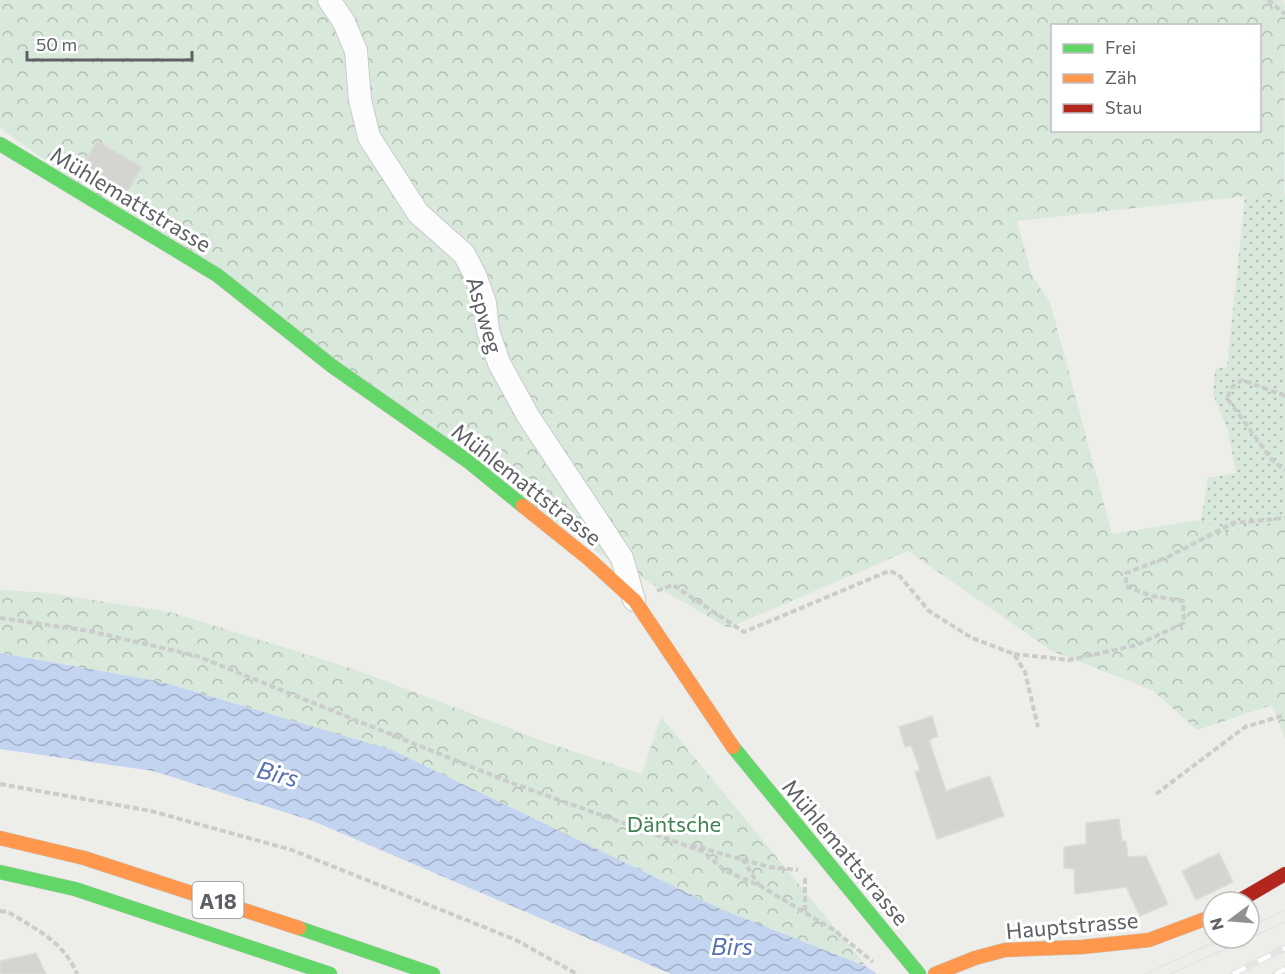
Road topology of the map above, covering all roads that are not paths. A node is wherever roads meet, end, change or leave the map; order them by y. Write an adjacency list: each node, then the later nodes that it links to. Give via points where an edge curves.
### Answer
1 (329, 0): 3 (street, Aspweg, via 356,51 360,100 369,137 418,213 464,254 484,303 499,363 528,416 622,558)
2 (0, 144): 3 (main road, Mühlemattstrasse, via 217,275 332,366 469,462)
3 (635, 601): 11 (main road, Mühlemattstrasse, via 738,755)
4 (0, 838): 10 (main road, A18, via 84,858)
5 (0, 872): 9 (main road, A18, via 75,889)
6 (1285, 874): 7 (main road)
7 (1258, 890)
8 (1201, 920): 12 (main road, Hauptstrasse, via 1149,939 1104,946 1005,950)
9 (330, 974)
10 (433, 974)
11 (919, 974)
12 (935, 974)

